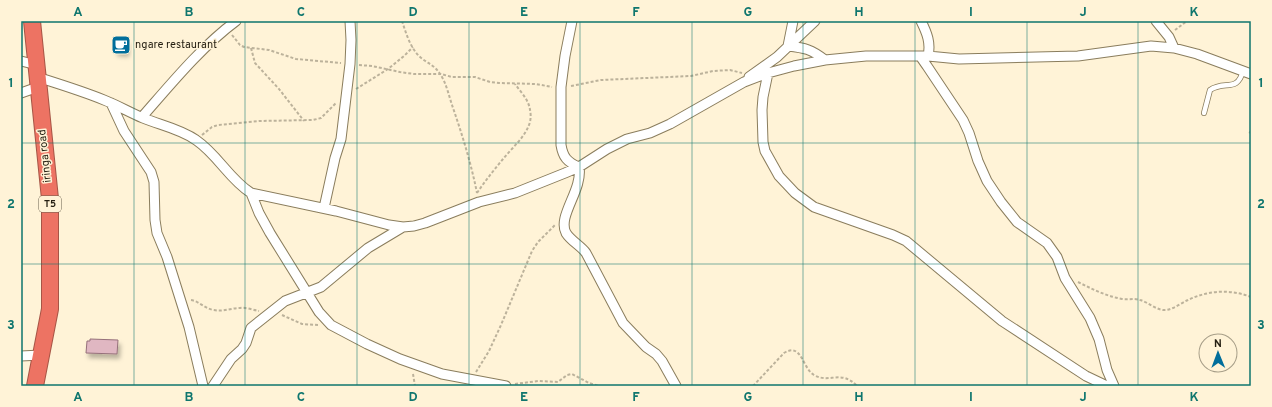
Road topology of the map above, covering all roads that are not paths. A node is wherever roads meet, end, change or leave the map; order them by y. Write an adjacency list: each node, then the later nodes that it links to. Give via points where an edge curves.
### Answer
1 (32, 21): 16 (highway, iringa road / T5)
2 (236, 21): 21 (street, via 186,68)
3 (350, 21): 24 (street, via 350,64 341,139)
4 (572, 21): 22 (street, via 561,88 561,145 565,159)
5 (793, 21): 9 (street)
6 (816, 21): 9 (street)
7 (921, 21): 11 (street, via 930,41 930,48)
8 (1156, 21): 10 (street)
9 (788, 46): 12 (street, via 808,49); 17 (street)
10 (1174, 48): 11 (street, via 1151,46 1048,58 959,59); 15 (street)
11 (924, 56): 12 (street, via 866,56); 35 (street, via 927,66 963,120 987,181 1017,222 1038,235 1057,257 1065,278 1090,318)
12 (825, 60): 14 (street)
13 (21, 61): 16 (street)
14 (768, 72): 17 (street); 34 (street, via 762,110 765,152 779,176 795,193 814,207 906,241 1002,321 1086,376)
15 (1247, 72): 20 (lane, via 1236,84 1210,90)
16 (37, 76): 18 (street); 19 (street); 27 (highway, iringa road / T5, via 50,199 50,309)
17 (747, 79): 22 (street, via 670,124 607,149)
18 (21, 93)
19 (111, 103): 21 (street); 30 (street, via 128,139 152,172 156,227 189,327)
20 (1204, 113)
21 (142, 117): 23 (street, via 196,140 233,179)
22 (578, 166): 25 (street, via 515,192 478,197 424,223); 33 (street, via 579,178 565,216 565,231 586,253 623,323 662,361)
23 (251, 193): 24 (street); 26 (street, via 259,213)
24 (324, 208): 25 (street, via 389,225)
25 (404, 226): 26 (street, via 368,248 321,287)
26 (308, 293): 31 (street, via 285,301 251,328 246,343 231,359); 32 (street, via 319,312 331,325 367,344 442,374)
27 (41, 355): 28 (street); 29 (highway, iringa road / T5)
28 (21, 356)
29 (35, 386)
30 (203, 386)
31 (214, 386)
32 (506, 386)
33 (676, 386)
34 (1107, 386)
35 (1114, 386)

